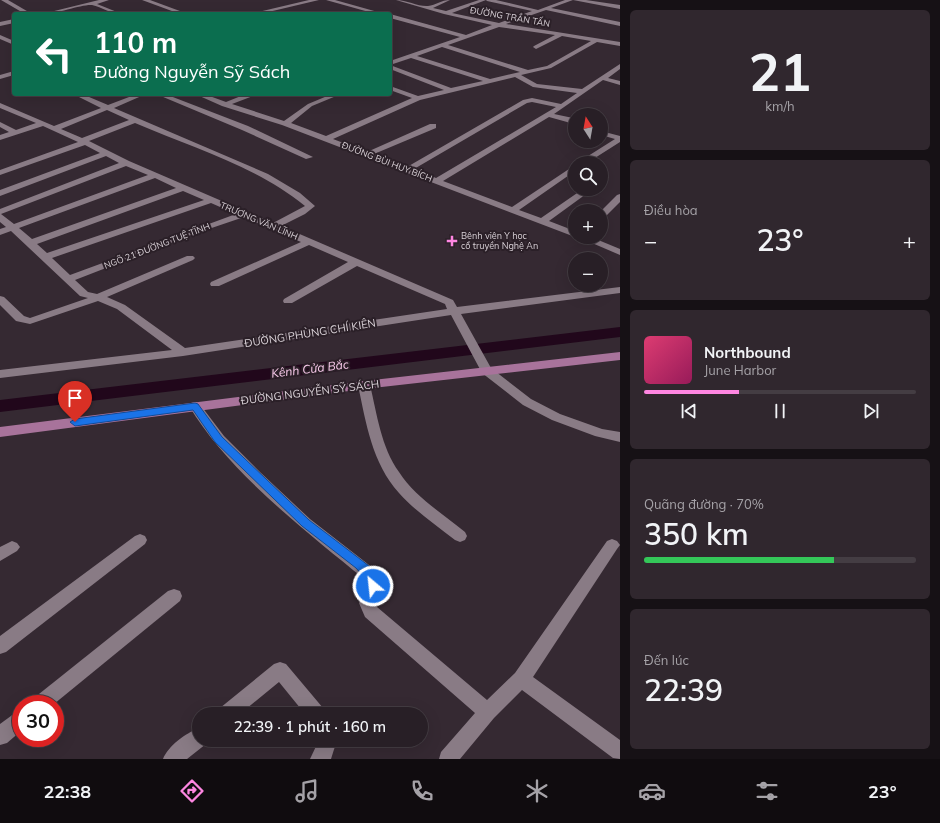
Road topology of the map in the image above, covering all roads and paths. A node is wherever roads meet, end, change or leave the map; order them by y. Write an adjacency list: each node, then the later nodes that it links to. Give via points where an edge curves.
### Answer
1 (4, 0): 17 (street)
2 (83, 0): 18 (street)
3 (106, 0): 18 (street)
4 (156, 0): 15 (street)
5 (316, 0): 31 (street)
6 (329, 0): 32 (street)
7 (399, 0): 19 (street, ĐƯỜNG TRẦN TẤN)
8 (417, 0): 19 (street)
9 (447, 0): 21 (street)
10 (484, 0): 33 (street)
11 (489, 0): 24 (street)
12 (570, 0): 22 (street)
13 (576, 0): 20 (street)
14 (20, 1): 17 (street)
15 (147, 1): 23 (street)
16 (620, 2): 20 (street)
17 (10, 3): 26 (street)
18 (92, 3): 27 (street); 28 (street)
19 (408, 3): 21 (street, ĐƯỜNG TRẦN TẤN)
20 (617, 7): 25 (street)
21 (428, 8): 33 (street, ĐƯỜNG TRẦN TẤN)
22 (546, 9): 24 (street); 36 (street)
23 (175, 10): 29 (street); 30 (street)
24 (538, 11): 39 (street)
25 (608, 11)
26 (26, 12)
27 (54, 12)
28 (114, 12)
29 (168, 12)
30 (180, 12)
31 (262, 12)
32 (374, 12)
33 (446, 13): 39 (street, ĐƯỜNG TRẦN TẤN)
34 (602, 15): 36 (street)
35 (392, 17): 44 (street)
36 (597, 19): 40 (street); 41 (street)
37 (12, 21): 38 (street)
38 (0, 24)
39 (497, 24): 42 (street, ĐƯỜNG TRẦN TẤN); 44 (street)
40 (587, 24)
41 (620, 24)
42 (560, 35): 46 (street, ĐƯỜNG TRẦN TẤN); 50 (street)
43 (12, 36): 45 (street)
44 (464, 36): 49 (street)
45 (2, 38): 47 (street)
46 (595, 41): 48 (street, ĐƯỜNG TRẦN TẤN); 56 (street, via 552,66)
47 (12, 42)
48 (619, 43)
49 (442, 45): 51 (street); 56 (street)
50 (536, 47)
51 (411, 56): 52 (street); 61 (street)
52 (392, 62)
53 (620, 66): 55 (street)
54 (392, 68): 64 (street)
55 (617, 71): 60 (street)
56 (527, 72): 58 (street)
57 (12, 73): 59 (street)
58 (516, 75): 61 (street); 65 (street, via 535,86)
59 (1, 76)
60 (602, 78): 62 (street); 65 (street)
61 (488, 81): 64 (street)
62 (620, 83)
63 (392, 89): 72 (street)
64 (450, 90): 72 (street)
65 (582, 91): 75 (street)
66 (81, 96): 76 (street)
67 (137, 96): 76 (street)
68 (164, 96): 94 (street)
69 (203, 96): 73 (street, ĐƯỜNG BÙI HUY BÍCH)
70 (248, 96): 73 (street)
71 (333, 96): 80 (street, via 310,105 294,119)
72 (418, 98): 88 (street)
73 (224, 104): 80 (street, ĐƯỜNG BÙI HUY BÍCH)
74 (1, 106): 82 (street, TRƯƠNG VĂN LĨNH)
75 (562, 106): 77 (street); 96 (street, via 525,101)
76 (106, 107): 79 (street); 84 (street)
77 (548, 114): 78 (street); 100 (street)
78 (568, 119)
79 (136, 120): 90 (street); 113 (street, via 244,165 276,182 311,206)
80 (285, 123): 88 (street, ĐƯỜNG BÙI HUY BÍCH)
81 (0, 124): 85 (street)
82 (42, 124): 84 (street, TRƯƠNG VĂN LĨNH); 85 (street)
83 (434, 126): 92 (street)
84 (53, 129): 90 (street, TRƯƠNG VĂN LĨNH)
85 (16, 133): 87 (street)
86 (608, 135): 89 (street)
87 (0, 138)
88 (326, 139): 92 (street, ĐƯỜNG BÙI HUY BÍCH)
89 (620, 139): 93 (street)
90 (83, 141): 91 (street, TRƯƠNG VĂN LĨNH); 98 (street)
91 (106, 153): 95 (street, TRƯƠNG VĂN LĨNH); 102 (street)
92 (366, 155): 96 (street, ĐƯỜNG BÙI HUY BÍCH)
93 (592, 156)
94 (309, 157)
95 (126, 163): 99 (street, TRƯƠNG VĂN LĨNH); 108 (street)
96 (407, 170): 100 (street, ĐƯỜNG BÙI HUY BÍCH)
97 (568, 172): 106 (street)
98 (0, 173)
99 (156, 175): 101 (street, TRƯƠNG VĂN LĨNH); 112 (street)
100 (437, 181): 106 (street, ĐƯỜNG BÙI HUY BÍCH)
101 (183, 188): 105 (street, TRƯƠNG VĂN LĨNH); 116 (street)
102 (0, 193)
103 (578, 196): 111 (street)
104 (620, 198): 107 (street)
105 (211, 200): 109 (street, TRƯƠNG VĂN LĨNH); 120 (street)
106 (514, 209): 111 (street, ĐƯỜNG BÙI HUY BÍCH)
107 (608, 209)
108 (0, 212)
109 (244, 214): 113 (street, TRƯƠNG VĂN LĨNH); 123 (street, NGÕ 21 ĐƯỜNG TUỆ TĨNH)
110 (0, 217): 112 (street)
111 (543, 221): 114 (street, ĐƯỜNG BÙI HUY BÍCH)
112 (13, 227): 115 (street); 116 (street)
113 (273, 227): 117 (street, TRƯƠNG VĂN LĨNH)
114 (568, 231)
115 (0, 232)
116 (31, 242): 120 (street)
117 (308, 242): 122 (street, TRƯƠNG VĂN LĨNH); 124 (street)
118 (600, 244): 119 (street)
119 (620, 252)
120 (46, 257): 123 (street)
121 (190, 258): 126 (street)
122 (356, 262): 128 (street); 129 (street, TRƯƠNG VĂN LĨNH, via 449,302)
123 (70, 278): 126 (street, via 84,294)
124 (215, 284)
125 (620, 290): 129 (street, ĐƯỜNG PHÙNG CHÍ KIÊN)
126 (99, 298): 127 (street, via 30,321 20,319); 130 (street, via 121,307)
127 (0, 299)
128 (288, 301)
129 (455, 311): 130 (street, ĐƯỜNG PHÙNG CHÍ KIÊN); 132 (street, TRƯƠNG VĂN LĨNH)
130 (182, 352): 133 (street, ĐƯỜNG PHÙNG CHÍ KIÊN)
131 (620, 356): 132 (main road, ĐƯỜNG NGUYỄN SỸ SÁCH)
132 (484, 367): 134 (main road, ĐƯỜNG NGUYỄN SỸ SÁCH); 137 (street, via 527,402 556,416)
133 (0, 374)
134 (364, 385): 135 (main road, ĐƯỜNG NGUYỄN SỸ SÁCH); 138 (street, via 382,456 396,480 415,500)
135 (195, 406): 136 (main road, ĐƯỜNG NGUYỄN SỸ SÁCH); 147 (street, via 219,439 256,477 306,523 368,573 373,580 367,603 371,612)
136 (0, 432)
137 (620, 437)
138 (460, 536)
139 (140, 540): 142 (street)
140 (612, 545): 143 (street)
141 (174, 596): 144 (street)
142 (0, 646)
143 (521, 679): 147 (street); 152 (street)
144 (51, 695)
145 (235, 707): 146 (street, via 280,670)
146 (312, 707)
147 (488, 712): 155 (street)
148 (12, 726): 149 (street)
149 (0, 736)
150 (192, 742): 153 (street)
151 (326, 747): 154 (street)
152 (620, 751)
153 (172, 759)
154 (319, 759)
155 (448, 759)

